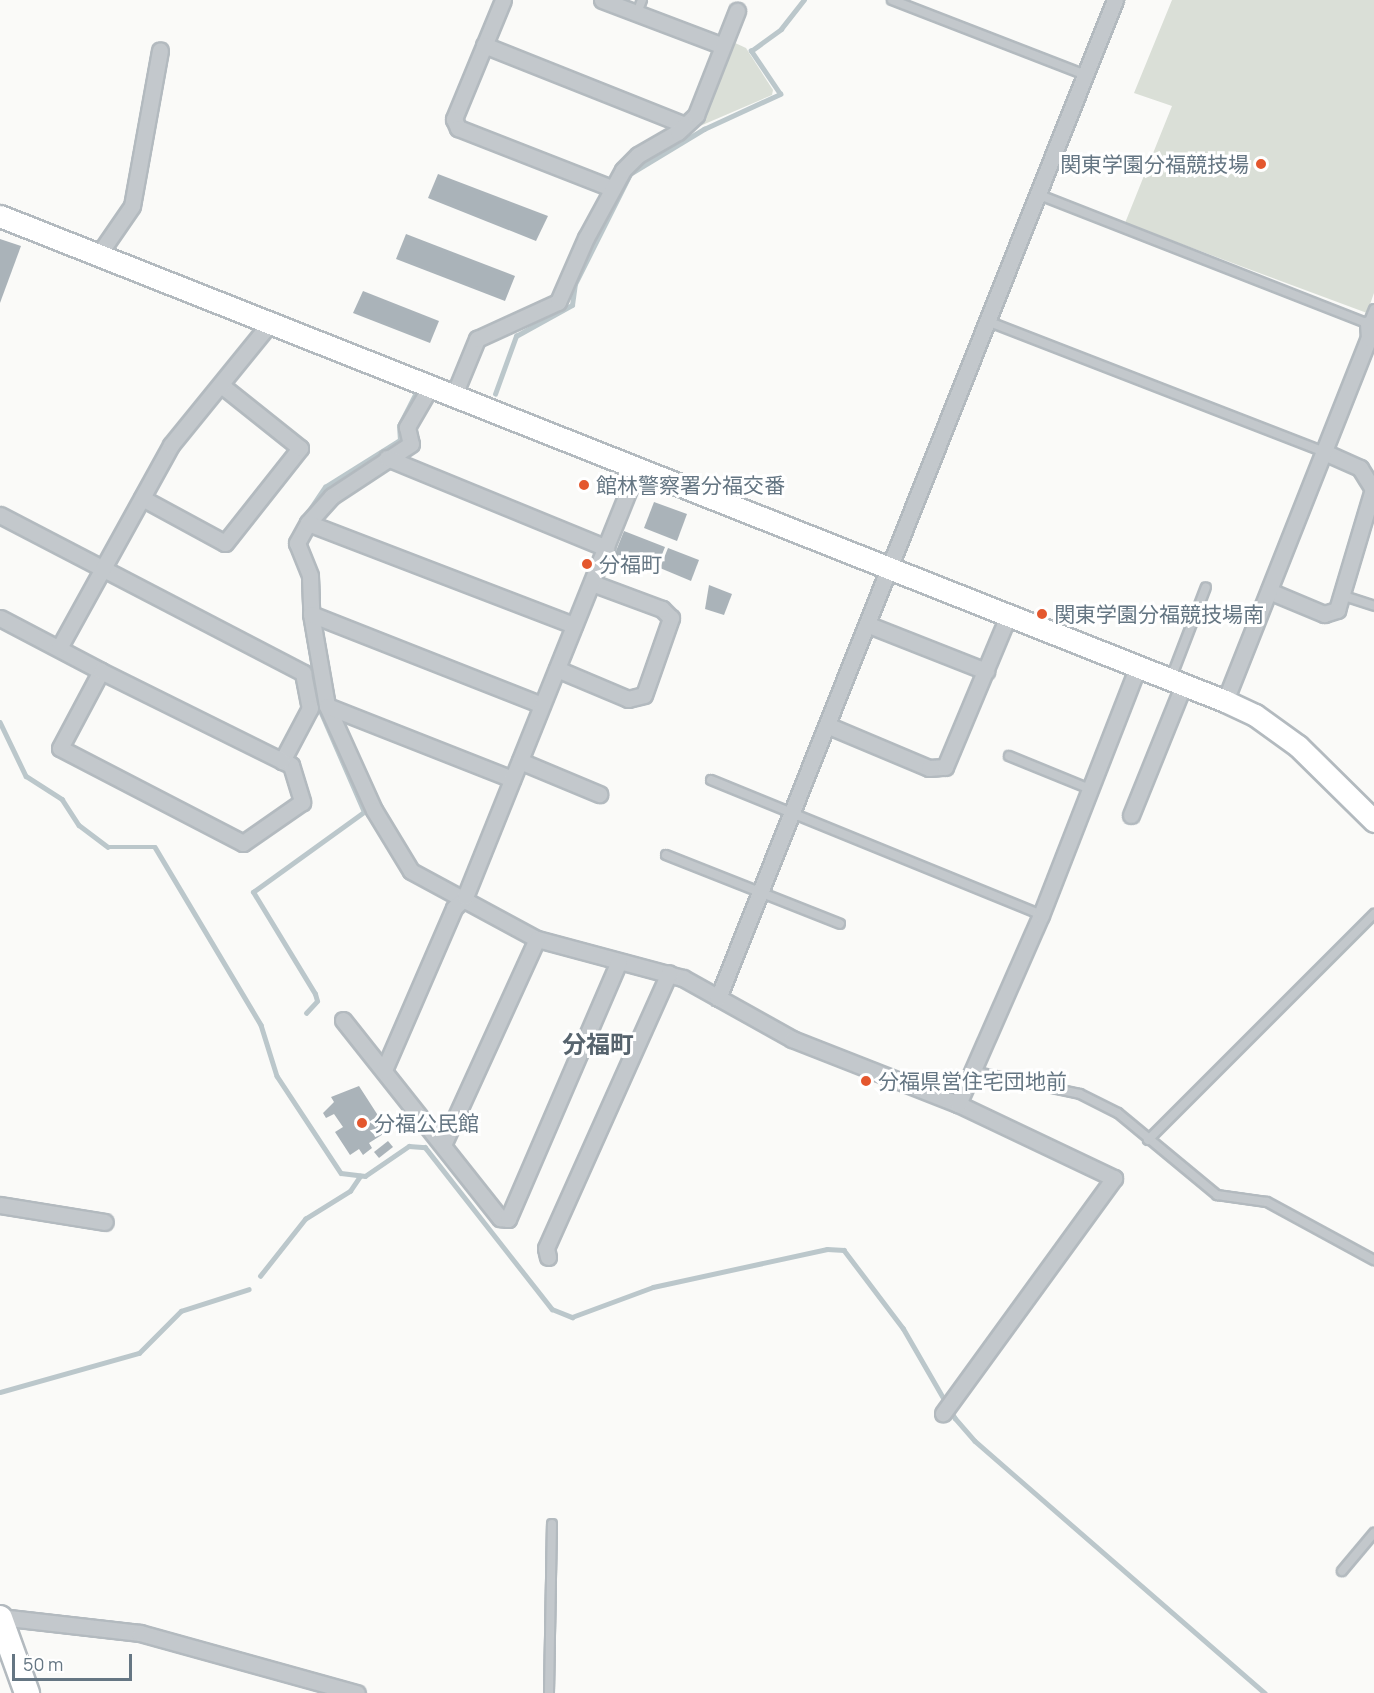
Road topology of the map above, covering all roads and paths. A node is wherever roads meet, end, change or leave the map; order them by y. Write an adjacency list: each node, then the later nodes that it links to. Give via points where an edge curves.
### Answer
1 (503, 0): 7 (street)
2 (602, 0): 5 (street)
3 (891, 0): 10 (lane)
4 (1115, 0): 10 (street)
5 (639, 6): 8 (street)
6 (737, 11): 8 (street)
7 (484, 45): 11 (street); 12 (street, via 454,119 458,128)
8 (723, 46): 11 (street, via 696,115)
9 (160, 50): 15 (street, via 132,206)
10 (1086, 75): 13 (street)
11 (686, 125): 12 (street, via 638,155)
12 (611, 188): 22 (street, via 558,302 477,339)
13 (1037, 194): 17 (street); 19 (lane)
14 (0, 216): 15 (street)
15 (99, 254): 18 (street)
16 (1374, 309): 19 (lane)
17 (987, 321): 23 (lane); 30 (street)
18 (271, 322): 20 (street); 21 (street)
19 (1370, 334): 23 (street)
20 (432, 384): 22 (street); 24 (street, via 407,427 411,444)
21 (221, 385): 26 (street, via 171,445); 26 (street, via 300,448 225,543)
22 (454, 394): 25 (street)
23 (1324, 452): 34 (street); 35 (street, via 1360,468 1373,484)
24 (387, 458): 28 (street, via 332,496); 29 (street)
25 (638, 467): 29 (street); 30 (street)
26 (142, 498): 31 (street)
27 (0, 515): 31 (street)
28 (308, 523): 37 (street, via 297,543 310,576); 41 (street)
29 (606, 548): 32 (street)
30 (892, 568): 38 (street); 40 (street)
31 (104, 569): 42 (street); 53 (street, via 303,673 310,708)
32 (592, 583): 41 (street); 44 (street, via 662,609 671,618 644,696 628,699)
33 (1206, 586): 47 (lane)
34 (1269, 591): 35 (street, via 1324,614 1337,610); 48 (street)
35 (1341, 595): 36 (lane)
36 (1374, 606)
37 (311, 614): 49 (street); 50 (street)
38 (1009, 614): 43 (street); 46 (street)
39 (0, 618): 42 (street)
40 (869, 625): 46 (street); 51 (street)
41 (574, 626): 44 (street)
42 (59, 648): 45 (street)
43 (1138, 666): 47 (street); 57 (street)
44 (557, 669): 49 (street)
45 (101, 671): 53 (street); 53 (street, via 60,748 243,843 302,802 291,765)
46 (986, 671): 51 (street, via 950,760 937,770)
47 (1177, 682): 48 (street); 59 (street)
48 (1225, 701): 61 (street, via 1256,715 1298,746)
49 (542, 705): 54 (street)
50 (327, 706): 55 (street); 64 (street, via 374,810 411,871)
51 (829, 726): 60 (street)
52 (1010, 756): 57 (lane)
53 (282, 761)
54 (520, 761): 55 (street); 58 (street)
55 (512, 779): 64 (street)
56 (711, 780): 60 (lane, via 782,807)
57 (1090, 789): 66 (street)
58 (599, 794)
59 (1131, 814)
60 (791, 815): 63 (street); 66 (lane)
61 (1374, 821)
62 (666, 855): 63 (lane)
63 (762, 892): 67 (lane); 71 (street)
64 (465, 897): 68 (street); 73 (street, via 454,908)
65 (1374, 914): 76 (lane)
66 (1041, 915): 74 (street)
67 (840, 924)
68 (537, 939): 69 (street); 77 (street)
69 (618, 963): 70 (street); 77 (street, via 508,1220 500,1218)
70 (669, 973): 71 (street); 80 (street, via 546,1248)
71 (718, 998): 75 (street, via 818,1051)
72 (343, 1020): 73 (street)
73 (384, 1070): 77 (street)
74 (972, 1071): 75 (street); 76 (lane, via 1080,1094 1118,1113)
75 (958, 1104): 82 (street, via 1114,1178)
76 (1148, 1140): 81 (lane, via 1217,1195 1267,1202)
77 (443, 1145)
78 (0, 1205): 79 (street)
79 (105, 1222)
80 (548, 1257)
81 (1374, 1260)
82 (947, 1407)
83 (552, 1524): 90 (lane)
84 (1374, 1533): 85 (lane)
85 (1342, 1571)
86 (0, 1617): 87 (main road); 89 (street, via 140,1633)
87 (6, 1653): 88 (main road)
88 (27, 1693)
89 (357, 1693)
90 (549, 1693)

